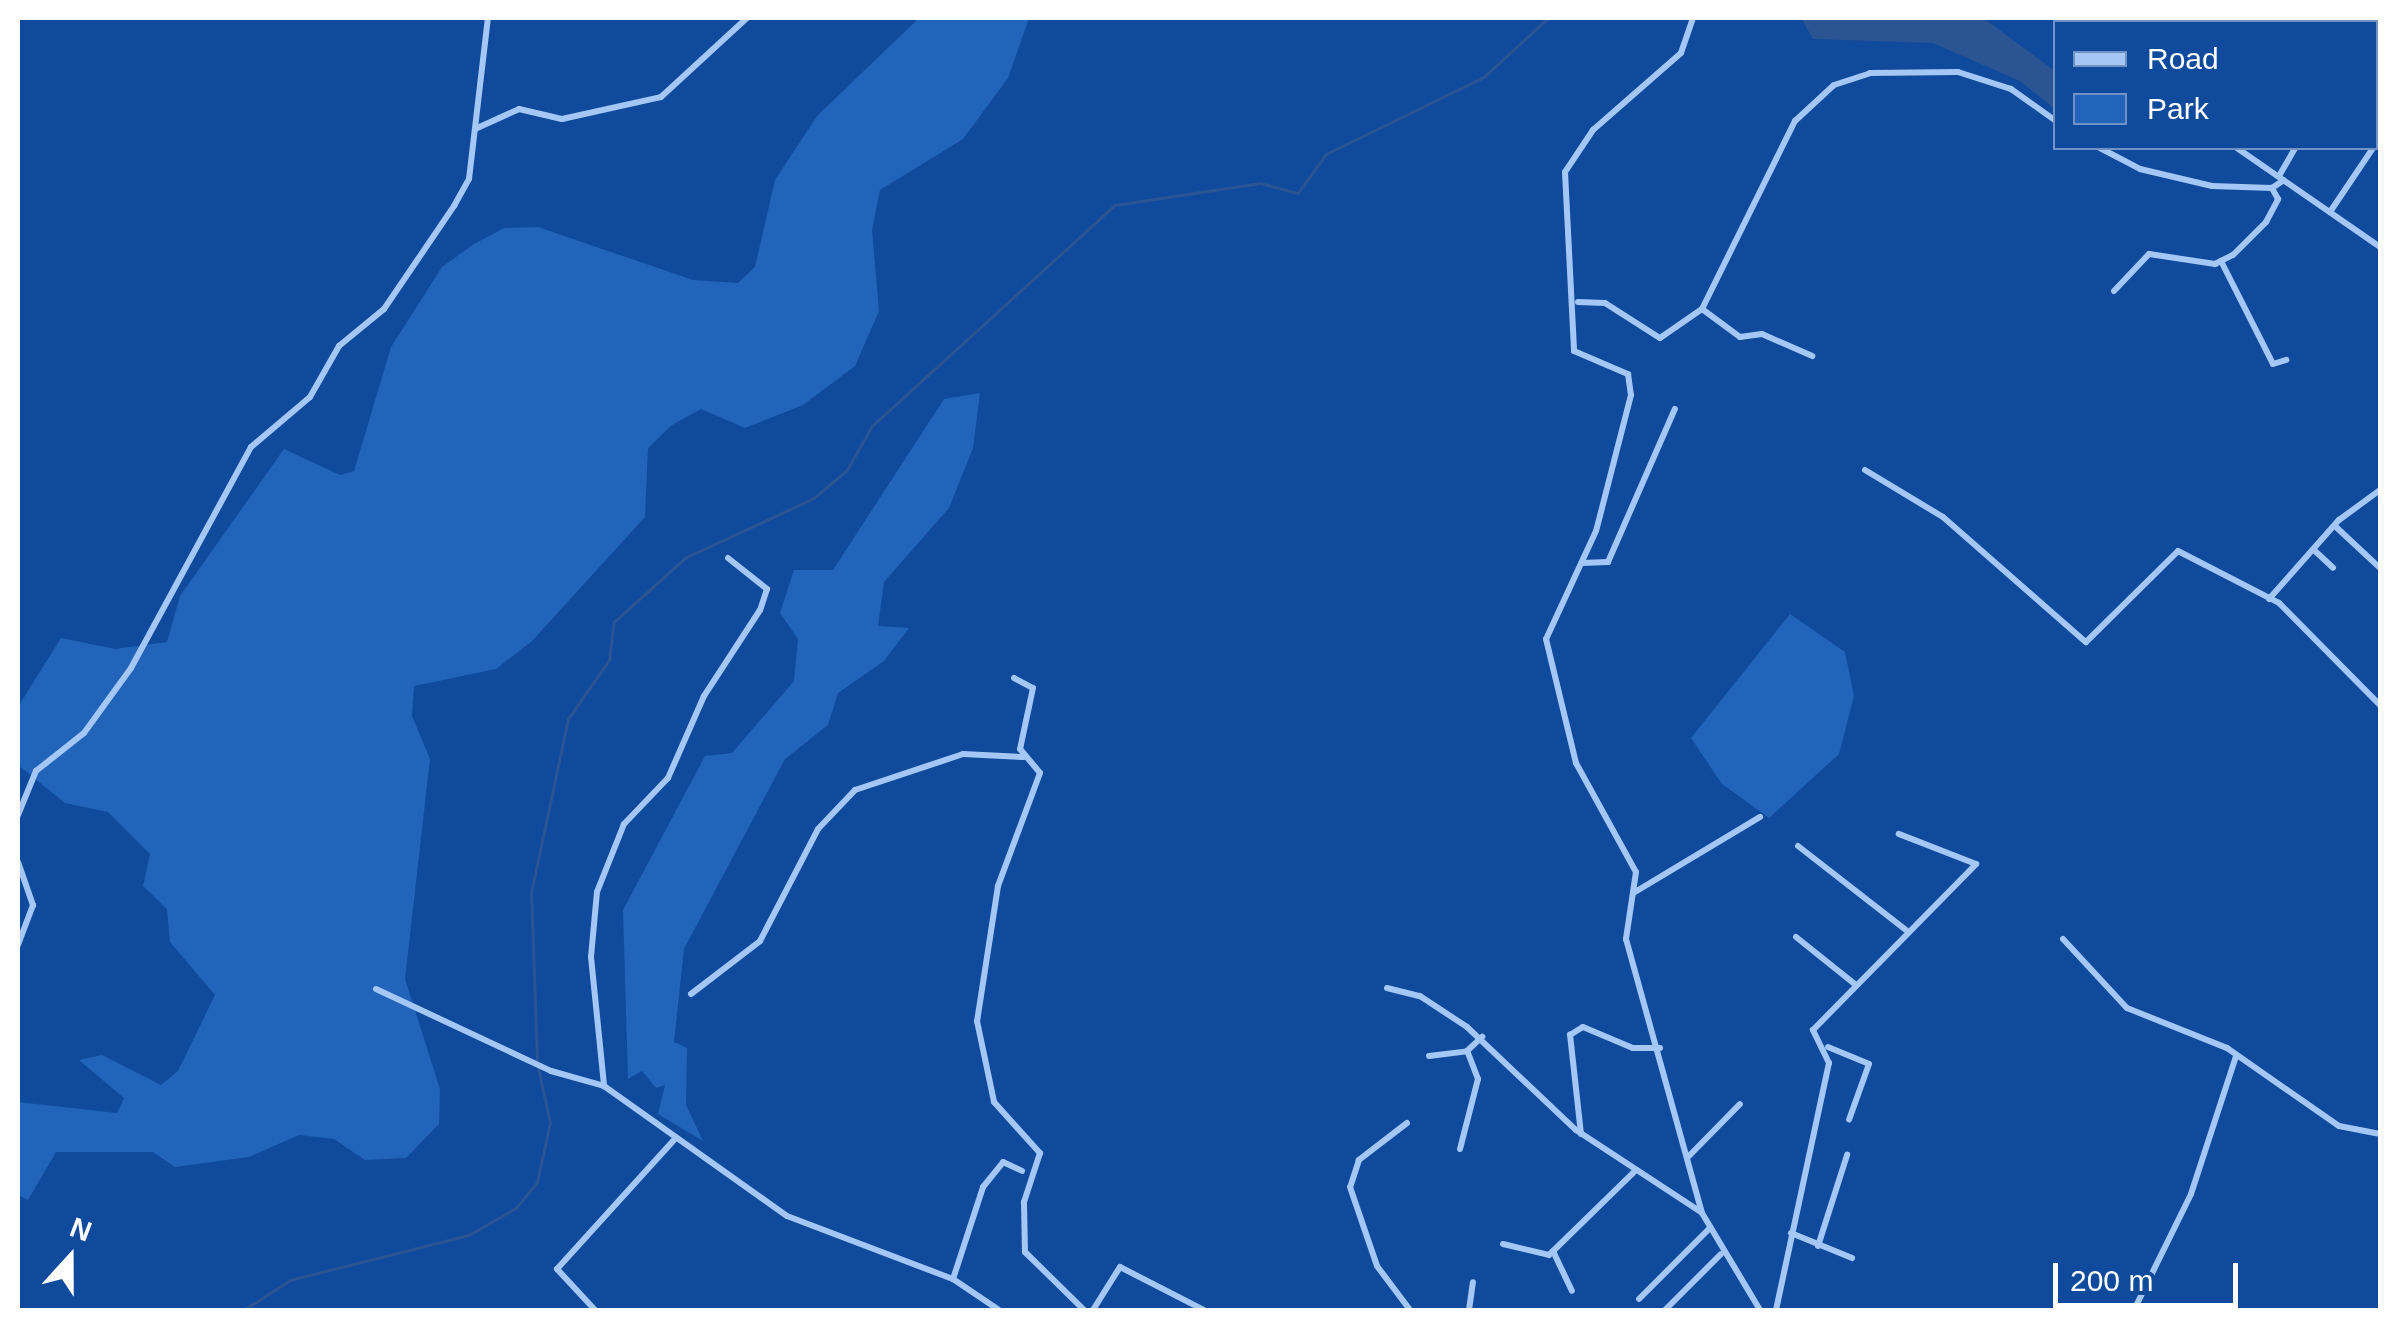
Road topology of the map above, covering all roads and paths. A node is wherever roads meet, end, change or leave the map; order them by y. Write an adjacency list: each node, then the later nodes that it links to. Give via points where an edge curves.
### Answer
1 (488, 18): 5 (street)
2 (747, 18): 5 (street, via 652,101 562,118 519,109)
3 (1693, 18): 16 (street, via 1681,53 1593,130 1564,172)
4 (2053, 119): 17 (street, via 2011,90 1958,72 1870,73 1834,86 1796,121)
5 (475, 128): 33 (street, via 469,178 418,262 384,309 339,346 310,397 251,447 131,668 84,733 36,771)
6 (2104, 150): 11 (street, via 2140,169)
7 (2240, 150): 10 (street)
8 (2294, 150): 10 (street)
9 (2371, 150): 12 (street)
10 (2282, 178): 11 (street); 12 (street)
11 (2272, 188): 14 (street, via 2278,199 2266,222)
12 (2330, 212): 13 (street)
13 (2380, 247)
14 (2221, 261): 15 (street, via 2149,254); 19 (street, via 2272,364)
15 (2114, 292)
16 (1578, 302): 17 (street, via 1605,303 1660,338); 26 (street, via 1574,351 1628,374 1631,395)
17 (1702, 309): 18 (street, via 1740,337 1762,334)
18 (1812, 356)
19 (2286, 360)
20 (1675, 409): 26 (street, via 1608,562)
21 (1865, 470): 29 (street, via 1943,517 2086,642 2172,550)
22 (2380, 490): 23 (street)
23 (2336, 527): 24 (street); 28 (street)
24 (2314, 550): 27 (street); 29 (street)
25 (728, 558): 53 (street, via 767,589 760,610 704,696 668,778 624,824 596,892 590,957)
26 (1580, 564): 38 (street, via 1546,639 1576,763 1636,872)
27 (2333, 568)
28 (2380, 568)
29 (2270, 599): 31 (street)
30 (1014, 678): 32 (street, via 1033,688)
31 (2380, 705)
32 (1023, 757): 46 (street, via 963,754 855,790 818,829 760,942); 79 (street, via 1040,772 998,886 978,1021 994,1102 1040,1153 1024,1202 1025,1252)
33 (18, 814)
34 (1760, 817): 38 (street)
35 (1899, 834): 39 (street, via 1976,864)
36 (1798, 846): 39 (street)
37 (18, 862): 42 (street, via 33,906)
38 (1634, 892): 49 (street, via 1626,939)
39 (1906, 930): 43 (street)
40 (1796, 936): 43 (street)
41 (2064, 939): 52 (street, via 2127,1008)
42 (18, 944)
43 (1856, 985): 48 (street, via 1813,1030)
44 (1388, 988): 47 (street, via 1420,996)
45 (376, 990): 53 (street, via 551,1071)
46 (691, 994)
47 (1482, 1038): 50 (street); 57 (street)
48 (1827, 1047): 55 (street, via 1868,1064); 67 (street)
49 (1660, 1048): 57 (street, via 1633,1048 1583,1027 1570,1034); 62 (street)
50 (1467, 1051): 51 (street); 60 (street, via 1478,1079)
51 (1429, 1056)
52 (2236, 1056): 58 (street, via 2339,1126); 87 (street, via 2191,1194)
53 (604, 1086): 59 (street)
54 (1740, 1104): 62 (street)
55 (1849, 1120)
56 (1407, 1123): 82 (street, via 1359,1160 1350,1188 1378,1266)
57 (1581, 1134): 64 (street)
58 (2380, 1134)
59 (675, 1138): 73 (street, via 788,1216); 77 (street, via 557,1270)
60 (1460, 1149)
61 (1847, 1155): 69 (street)
62 (1687, 1158): 65 (street)
63 (1022, 1171): 73 (street, via 1003,1162 982,1188)
64 (1635, 1171): 65 (street); 70 (street)
65 (1702, 1213): 66 (street)
66 (1708, 1230): 71 (street); 76 (street)
67 (1791, 1233): 69 (street); 86 (street)
68 (1503, 1244): 70 (street, via 1543,1258)
69 (1818, 1246): 72 (street)
70 (1553, 1251): 75 (street)
71 (1722, 1254): 84 (street); 85 (street)
72 (1852, 1258)
73 (953, 1280): 78 (street)
74 (1474, 1282): 83 (street)
75 (1572, 1291)
76 (1638, 1299)
77 (595, 1310)
78 (999, 1310)
79 (1084, 1310)
80 (1094, 1310): 81 (street, via 1120,1267)
81 (1204, 1310)
82 (1410, 1310)
83 (1468, 1310)
84 (1665, 1310)
85 (1760, 1310)
86 (1776, 1310)
87 (2134, 1310)

